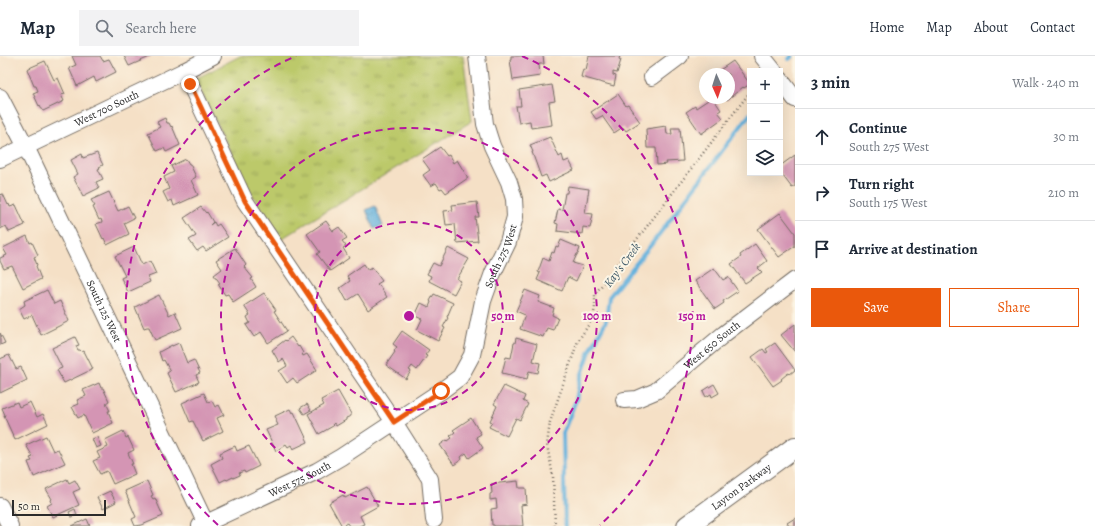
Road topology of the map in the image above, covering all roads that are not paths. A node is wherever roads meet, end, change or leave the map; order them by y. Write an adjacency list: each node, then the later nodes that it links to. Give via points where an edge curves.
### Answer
1 (212, 56): 6 (street, West 700 South)
2 (477, 56): 15 (street, South 275 West, via 485,124 511,188 515,217 508,242 483,301 472,355 460,377)
3 (680, 56): 7 (street)
4 (762, 56): 5 (street)
5 (772, 68)
6 (184, 71): 11 (street, West 700 South); 15 (street, via 245,201)
7 (652, 77)
8 (783, 84): 10 (street)
9 (0, 97): 11 (street, South 125 West)
10 (795, 99)
11 (26, 147): 12 (street, West 700 South); 19 (street, South 125 West)
12 (0, 159)
13 (795, 280): 14 (street, West 650 South, via 724,334 656,391 636,399)
14 (624, 400)
15 (394, 422): 18 (street, via 430,479); 19 (street, West 575 South, via 317,471)
16 (795, 447): 21 (main road, Layton Parkway)
17 (0, 506): 20 (street)
18 (434, 520)
19 (204, 525)
20 (10, 526)
21 (687, 526)

